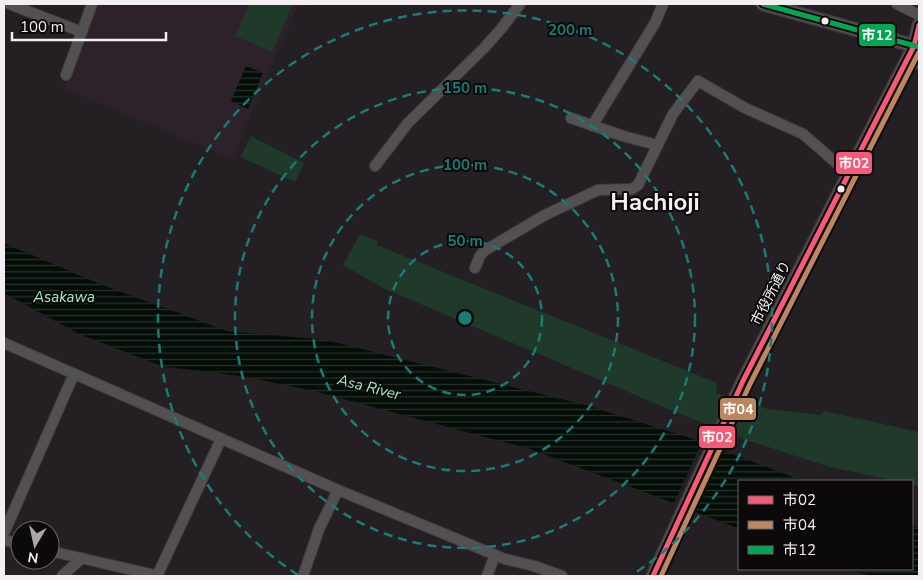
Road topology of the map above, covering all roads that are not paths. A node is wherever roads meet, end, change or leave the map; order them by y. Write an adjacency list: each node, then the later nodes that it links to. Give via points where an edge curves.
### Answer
1 (9, 4): 9 (street)
2 (92, 4): 9 (street)
3 (520, 4): 16 (street, via 484,48 408,123)
4 (663, 4): 14 (street, via 655,23)
5 (762, 4): 10 (street)
6 (896, 4): 7 (street)
7 (919, 15)
8 (919, 25): 10 (street, 市役所通り)
9 (82, 32): 12 (street)
10 (917, 46): 11 (street); 17 (street, 市役所通り)
11 (919, 64)
12 (66, 75)
13 (572, 118): 14 (street)
14 (592, 126): 15 (street)
15 (657, 145): 17 (street, via 673,114 698,82 803,134); 18 (street, via 638,185 632,189 598,190 565,205 484,251)
16 (375, 166)
17 (849, 174): 32 (street, 市役所通り, via 743,381)
18 (475, 268)
19 (4, 343): 20 (street)
20 (74, 374): 21 (street); 23 (street)
21 (221, 439): 22 (street); 28 (street)
22 (338, 490): 25 (street); 29 (street)
23 (4, 533)
24 (60, 553): 26 (street)
25 (495, 555): 30 (street); 31 (street)
26 (82, 558): 27 (street); 28 (street)
27 (62, 576)
28 (158, 576)
29 (303, 576)
30 (487, 576)
31 (562, 576)
32 (653, 576)

